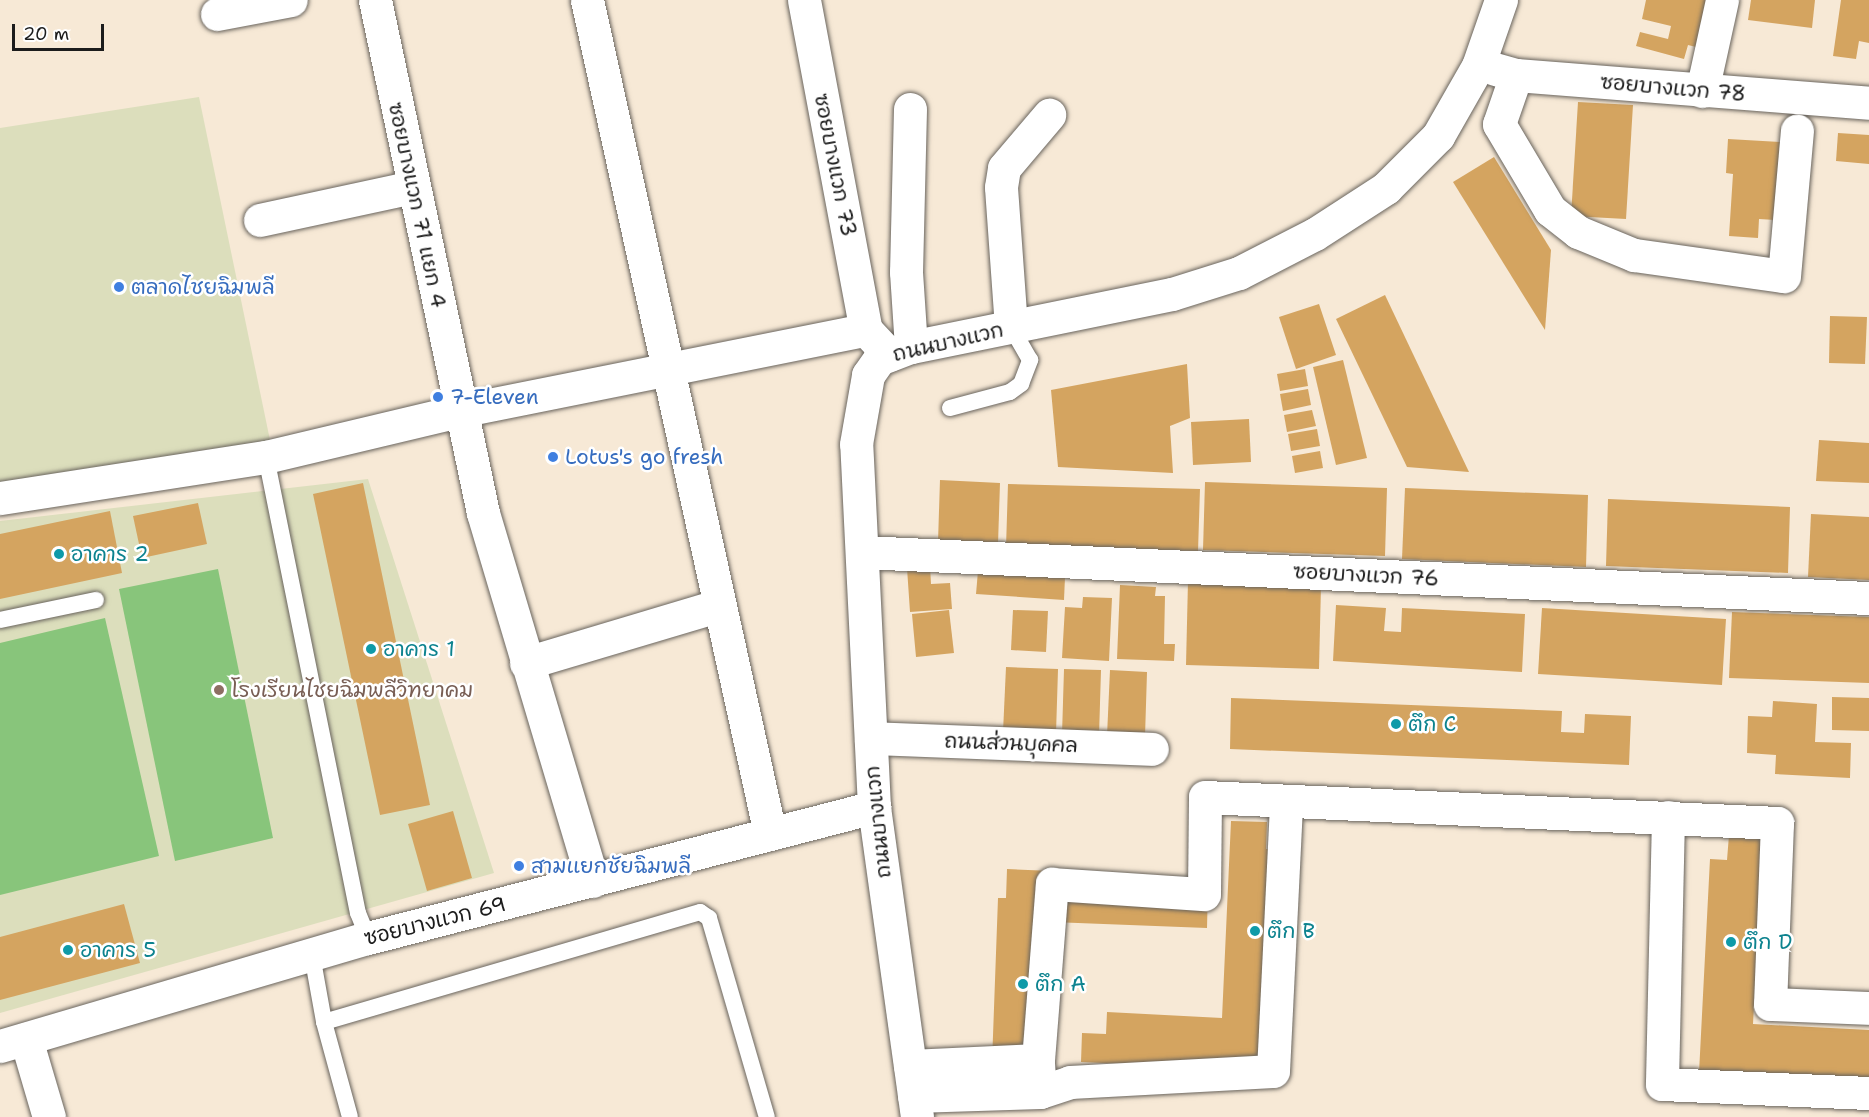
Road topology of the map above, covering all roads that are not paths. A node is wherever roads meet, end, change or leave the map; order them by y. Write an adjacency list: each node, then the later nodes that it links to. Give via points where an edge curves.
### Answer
1 (291, 0): 7 (street)
2 (375, 0): 15 (street, ซอยบางแวก 71 แยก 4)
3 (587, 0): 20 (street)
4 (804, 0): 18 (street, ซอยบางแวก 73)
5 (1501, 0): 8 (street, ถนนบางแวก)
6 (1722, 0): 10 (street)
7 (218, 14)
8 (1478, 66): 9 (street, ซอยบางแวก 78); 17 (street, ถนนบางแวก, via 1461,102 1415,162 1386,188 1289,249 1239,273 1172,294)
9 (1516, 75): 10 (street, ซอยบางแวก 78); 14 (street, via 1499,123 1550,210 1578,232 1634,255 1784,276)
10 (1702, 91): 11 (street, ซอยบางแวก 78)
11 (1869, 104)
12 (910, 108): 19 (street)
13 (1049, 115): 17 (street, via 1004,168 1001,187)
14 (1797, 131)
15 (413, 188): 16 (street); 22 (street, ซอยบางแวก 71 แยก 4)
16 (260, 220)
17 (1011, 327): 19 (street, ถนนบางแวก); 21 (lane, via 1030,360 1021,384 1010,392)
18 (866, 330): 19 (street); 20 (street)
19 (900, 351): 25 (street, ถนนบางแวก, via 879,359 868,375 861,400 856,444)
20 (665, 370): 22 (street); 28 (street)
21 (950, 408)
22 (459, 411): 23 (street); 30 (street, ซอยบางแวก 71 แยก 4, via 483,513)
23 (266, 457): 24 (street); 38 (lane, via 358,913)
24 (0, 498)
25 (862, 552): 26 (street, ซอยบางแวก 76); 31 (street, ถนนบางแวก)
26 (1869, 598)
27 (96, 600): 29 (lane)
28 (717, 606): 30 (street); 36 (street)
29 (0, 620)
30 (526, 663): 37 (street, ซอยบางแวก 71 แยก 4)
31 (871, 738): 32 (street, ถนนส่วนบุคคล); 34 (street, ถนนบางแวก)
32 (1152, 749)
33 (1286, 803): 35 (street); 43 (street, via 1273,1071 1070,1082); 43 (street, via 1205,797 1204,894 1052,884)
34 (874, 807): 36 (street, ซอยบางแวก 69); 44 (street, ถนนบางแวก)
35 (1668, 817): 40 (street, via 1777,823 1770,1004); 45 (street, via 1662,1084)
36 (770, 834): 37 (street, ซอยบางแวก 69)
37 (593, 881): 38 (street, ซอยบางแวก 69)
38 (368, 938): 39 (street, ซอยบางแวก 69)
39 (312, 955): 41 (lane); 42 (street, ซอยบางแวก 69)
40 (1869, 1008)
41 (324, 1022): 47 (lane); 48 (lane, via 700,912 709,918)
42 (13, 1042): 46 (street)
43 (1039, 1076): 44 (street)
44 (913, 1093)
45 (1869, 1093)
46 (49, 1117)
47 (350, 1117)
48 (766, 1117)

